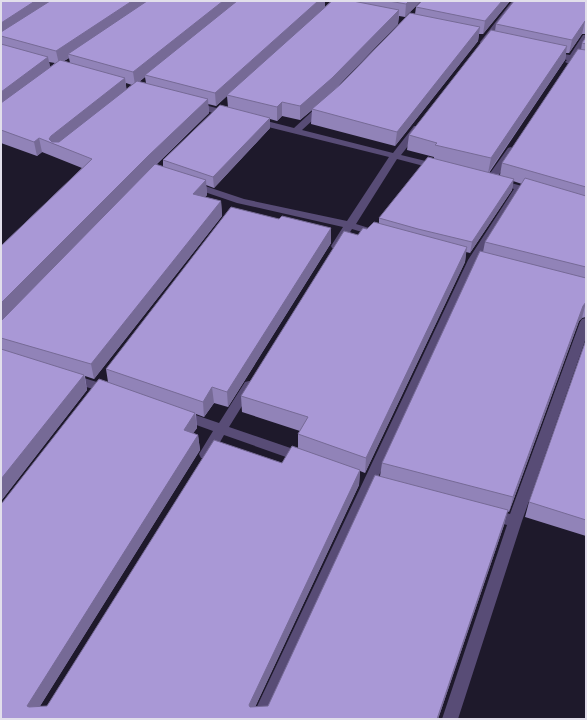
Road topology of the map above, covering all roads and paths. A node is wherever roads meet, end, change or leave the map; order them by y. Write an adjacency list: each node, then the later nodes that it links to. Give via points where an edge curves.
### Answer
1 (516, 1): 3 (street)
2 (586, 37): 5 (street)
3 (476, 52)
4 (543, 52): 5 (street)
5 (572, 58): 6 (street); 7 (street)
6 (586, 61)
7 (563, 71)
8 (330, 100): 13 (street)
9 (181, 101): 10 (street)
10 (221, 108): 12 (street); 13 (street, via 243,118)
11 (424, 119): 15 (street)
12 (208, 121)
13 (296, 132): 15 (street)
14 (517, 141): 18 (street, via 488,178)
15 (396, 156): 16 (street); 22 (street)
16 (447, 169)
17 (183, 182): 20 (street)
18 (519, 188): 19 (street); 37 (street, via 473,260)
19 (541, 194)
20 (241, 201): 21 (street); 22 (street)
21 (232, 213)
22 (349, 225): 23 (street); 24 (street)
23 (391, 238)
24 (328, 258)
25 (586, 322): 40 (street)
26 (109, 374): 29 (street)
27 (62, 376): 29 (street)
28 (254, 376): 33 (street)
29 (99, 387): 30 (street); 31 (street)
30 (121, 394)
31 (89, 400)
32 (171, 412): 33 (street)
33 (221, 429): 34 (street); 35 (street)
34 (200, 463)
35 (318, 463)
36 (355, 477): 37 (street)
37 (370, 482): 38 (street); 41 (street)
38 (385, 486)
39 (477, 511): 40 (street)
40 (515, 521): 42 (street)
41 (259, 719)
42 (450, 719)

